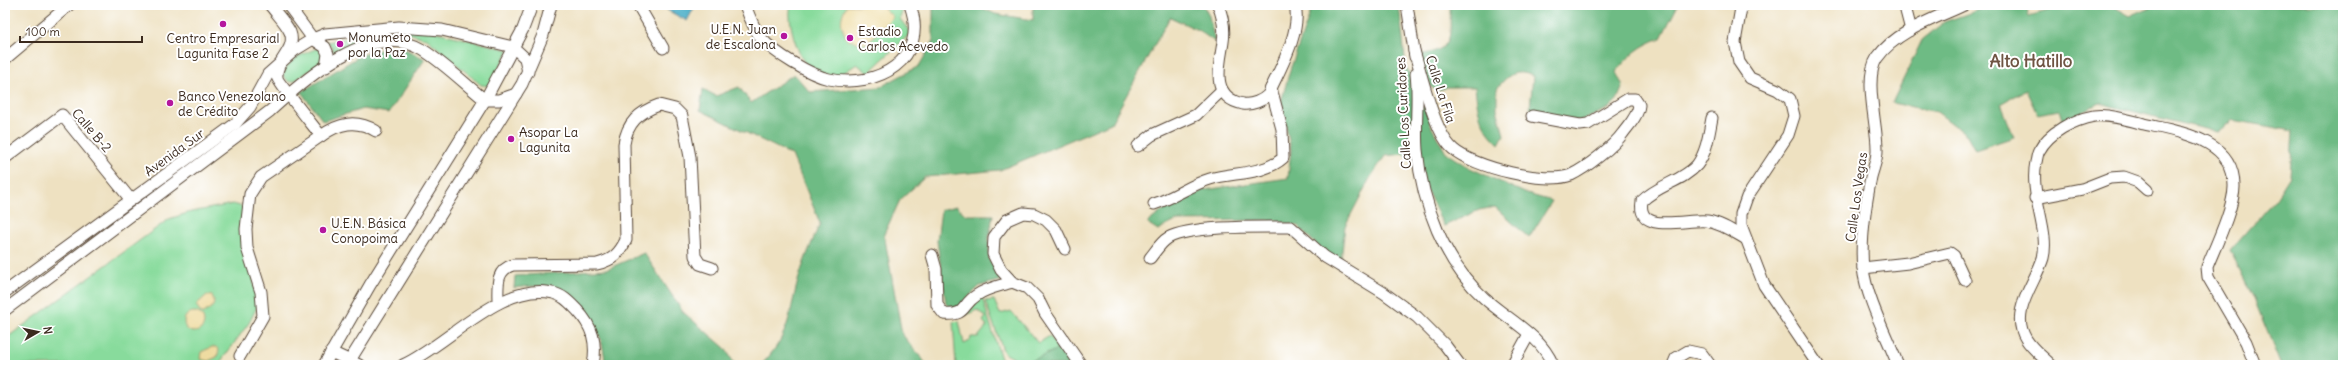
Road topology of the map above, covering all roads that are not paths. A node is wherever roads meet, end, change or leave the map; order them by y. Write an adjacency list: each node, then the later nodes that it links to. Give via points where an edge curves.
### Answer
1 (69, 5): 25 (street)
2 (270, 5): 26 (street, via 290,32 290,47)
3 (288, 5): 20 (street)
4 (551, 5): 16 (street)
5 (638, 5): 23 (street)
6 (738, 5): 17 (street)
7 (744, 5): 17 (street)
8 (910, 5): 17 (street, via 915,33 908,52 891,69 863,80 838,80 819,76 781,55)
9 (1218, 5): 30 (street, via 1224,26 1218,68)
10 (1295, 5): 29 (street, via 1297,18 1292,40)
11 (1407, 5): 24 (street, Calle Los Curidores)
12 (1744, 5): 44 (street, via 1741,8 1735,42 1738,62 1750,78 1778,90 1790,99 1794,116 1788,135 1747,197 1741,214 1741,225)
13 (1907, 5): 19 (street)
14 (1964, 5): 19 (street, Calle Los Vegas)
15 (531, 9): 16 (street, via 541,8); 18 (street)
16 (548, 16): 28 (street)
17 (755, 28)
18 (522, 29): 21 (street, via 512,37); 22 (street)
19 (1911, 30): 49 (street, Calle Los Vegas, via 1886,48 1876,59 1872,74 1878,151 1865,231)
20 (313, 38): 21 (street, Avenida Sur, via 325,34 412,26); 26 (street, Avenida Sur); 27 (street, via 327,50)
21 (498, 42): 22 (street, Avenida Sur)
22 (514, 47): 28 (street, via 525,58); 33 (street)
23 (663, 48)
24 (1414, 51): 34 (street, Calle La Fila, via 1440,131 1452,149 1472,161 1502,170 1542,178 1571,175 1615,145 1638,112 1639,105 1635,99 1628,99 1588,124 1580,125); 55 (street, Calle Los Curidores, via 1418,90 1417,148 1427,204 1460,270 1484,298)
25 (5, 59)
26 (278, 65): 31 (street, via 278,83); 42 (street, Avenida Sur, via 268,74 250,107 235,124)
27 (326, 66): 31 (street, Avenida Sur); 33 (street, Avenida Sur, via 362,46 384,41 401,42 423,50)
28 (528, 72): 32 (street)
29 (1271, 88): 30 (street, via 1263,100 1245,104 1230,98); 43 (street, via 1282,129 1283,158 1263,168 1202,182 1168,200)
30 (1222, 90): 38 (street, via 1196,115 1152,135)
31 (289, 93): 37 (street); 54 (street, Avenida Sur, via 270,111)
32 (516, 94): 33 (street, via 499,100); 58 (street)
33 (485, 100): 56 (street, via 408,222)
34 (1532, 116)
35 (1712, 118): 44 (street, via 1706,147 1696,165 1650,193 1642,201 1642,212 1646,219 1656,224 1706,221 1722,225)
36 (376, 131): 37 (street, via 367,125 348,123 332,127)
37 (320, 136): 57 (street, via 261,177 250,194 247,248 261,292 263,316)
38 (1138, 146)
39 (5, 158): 42 (street, Calle B-2, via 62,115)
40 (2147, 190): 41 (street, via 2138,182 2124,177 2110,178 2082,189)
41 (2035, 198): 70 (street, via 2044,244 2043,257 2020,313 2020,325 2026,340); 71 (street, via 2034,173 2039,151 2059,130 2074,122 2095,116 2128,120 2196,136 2218,150 2229,164 2234,187 2207,267 2208,277 2246,342)
42 (131, 200): 52 (street, Avenida Sur)
43 (1154, 204)
44 (1746, 239): 68 (street, via 1764,285)
45 (1065, 249): 51 (street, via 1056,230 1046,220 1034,214 1023,213 1007,220 994,237 993,254 1001,270)
46 (932, 254): 51 (street, via 936,269 937,305 944,314 956,315 962,312 975,296)
47 (1150, 258): 63 (street, via 1167,238 1183,232 1291,227 1325,257 1384,292 1417,317 1445,345)
48 (712, 268): 53 (street, via 700,264 695,256 690,157 682,116 675,109 659,104 636,117 626,132 626,240 620,253 609,261 597,264 507,266 500,274)
49 (1863, 268): 50 (street, via 1908,263 1950,253 1954,256); 69 (street, Calle Los Vegas, via 1867,287)
50 (1965, 280)
51 (1012, 282): 62 (street, via 1027,288 1038,299 1049,320)
52 (5, 292)
53 (498, 303): 60 (street, via 444,341); 61 (street, via 533,292 554,293 566,299 585,318 593,333 596,349)
54 (5, 310)
55 (1529, 334): 64 (street); 65 (street, Calle Los Curidores, via 1542,345)
56 (331, 352): 58 (street); 59 (street)
57 (240, 356)
58 (352, 364)
59 (324, 365)
60 (403, 365)
61 (593, 365)
62 (1081, 365)
63 (1460, 365)
64 (1512, 365)
65 (1553, 365)
66 (1673, 365): 67 (street, via 1676,358 1688,351 1702,354)
67 (1710, 365)
68 (1818, 365)
69 (1898, 365)
70 (2051, 365)
71 (2256, 365)

